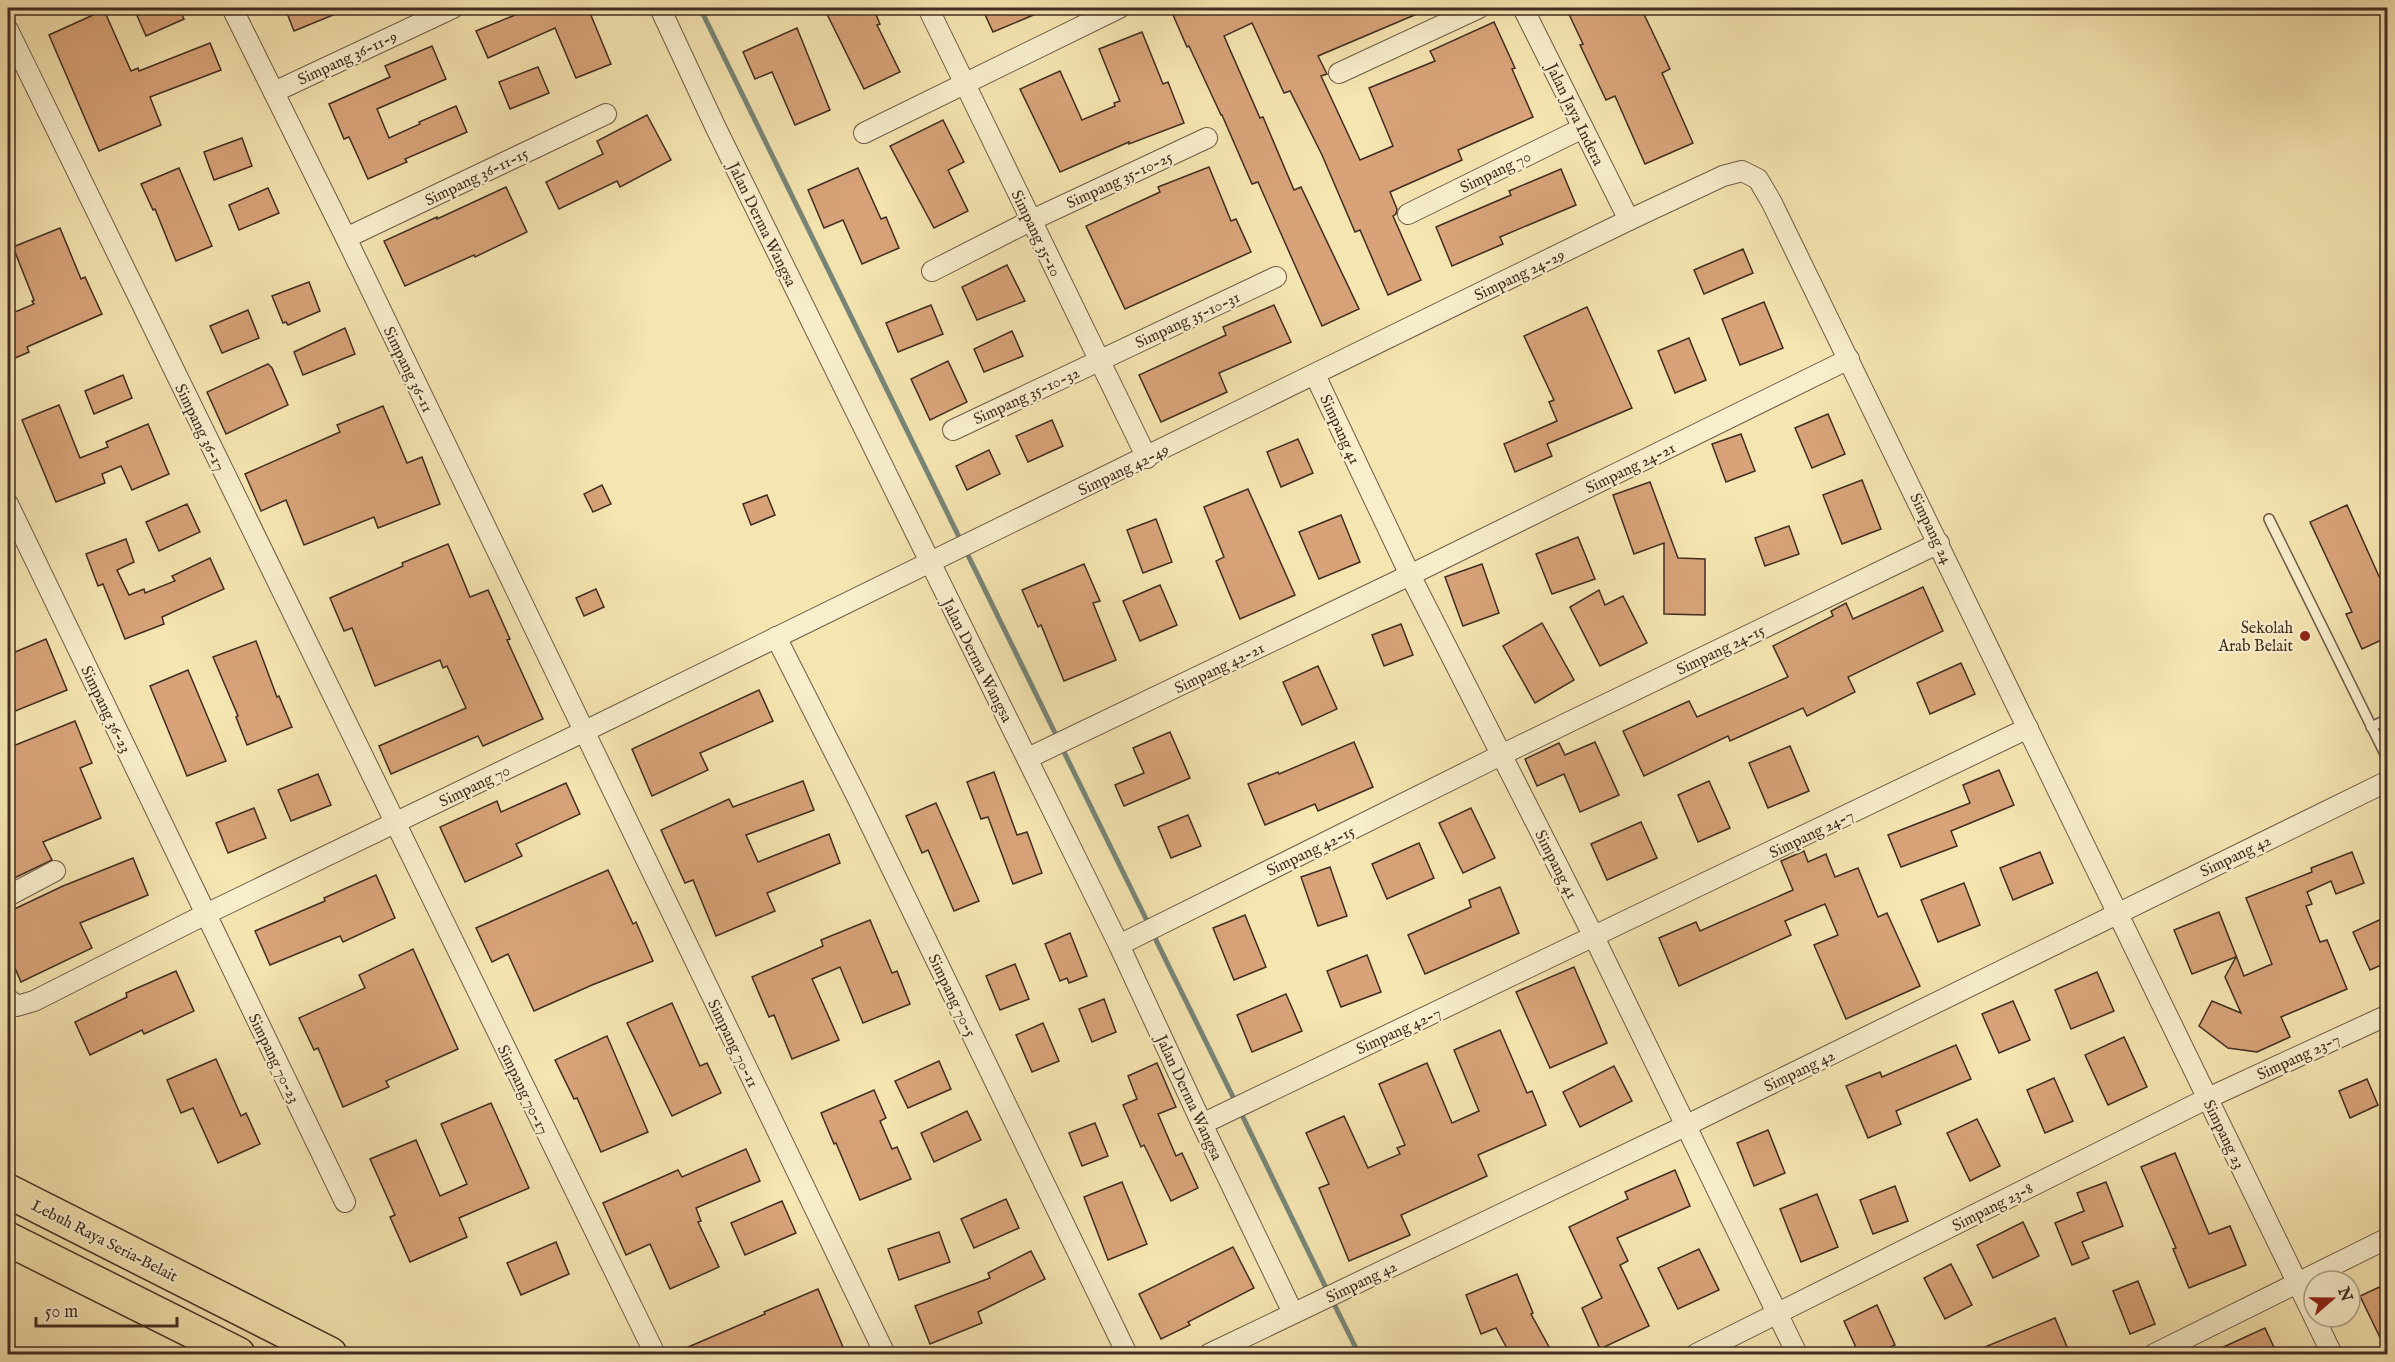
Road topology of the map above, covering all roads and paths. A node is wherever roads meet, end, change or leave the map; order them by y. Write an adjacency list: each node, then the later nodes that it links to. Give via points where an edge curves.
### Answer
1 (232, 8): 11 (street, Simpang 36-11)
2 (453, 8): 11 (street, Simpang 36-11-9)
3 (660, 8): 31 (street, Jalan Derma Wangsa, via 720,137)
4 (928, 8): 10 (street, Simpang 35-10)
5 (1119, 8): 10 (street)
6 (1479, 8): 9 (street)
7 (1523, 8): 13 (street, Jalan Jaya Indera)
8 (8, 30): 42 (street, Simpang 36-17)
9 (1339, 73)
10 (964, 83): 14 (street); 18 (street, Simpang 35-10)
11 (274, 92): 20 (street, Simpang 36-11)
12 (606, 114): 20 (street, Simpang 36-11-15)
13 (1583, 128): 17 (street, Simpang 70); 19 (street, Jalan Jaya Indera)
14 (864, 133)
15 (1207, 138): 18 (street, Simpang 35-10-25)
16 (1723, 176): 19 (street, Simpang 24-29); 23 (street, Simpang 24, via 1742,171 1758,179)
17 (1408, 214)
18 (1032, 220): 21 (street, Simpang 35-10-25); 24 (street, Simpang 35-10)
19 (1629, 220): 25 (street, Simpang 24-29)
20 (346, 238): 37 (street, Simpang 36-11)
21 (932, 271)
22 (1276, 277): 24 (street, Simpang 35-10-31)
23 (1849, 359): 30 (street, Simpang 24); 32 (street, Simpang 24-21)
24 (1099, 361): 26 (street, Simpang 35-10-32); 27 (street, Simpang 35-10)
25 (1315, 375): 27 (street, Simpang 42-49); 32 (street, Simpang 41)
26 (954, 430)
27 (1147, 458): 31 (street, Simpang 42-49)
28 (8, 504): 46 (street, Simpang 36-23)
29 (2269, 519): 35 (lane)
30 (1939, 543): 36 (street, Simpang 24); 39 (street, Simpang 24-15)
31 (937, 559): 33 (street, Simpang 70); 38 (street, Jalan Derma Wangsa)
32 (1410, 576): 38 (street, Simpang 42-21); 39 (street, Simpang 41)
33 (776, 637): 37 (street, Simpang 70); 65 (street, Simpang 70-5)
34 (2388, 719): 35 (lane)
35 (2371, 727): 40 (lane)
36 (2028, 728): 45 (street, Simpang 24); 47 (street, Simpang 24-7)
37 (583, 732): 42 (street, Simpang 70); 64 (street, Simpang 70-11)
38 (1036, 754): 48 (street, Jalan Derma Wangsa)
39 (1501, 755): 47 (street, Simpang 41); 48 (street, Simpang 42-15)
40 (2388, 760)
41 (2388, 781): 45 (street, Simpang 42)
42 (393, 823): 46 (street, Simpang 70); 63 (street, Simpang 70-17)
43 (55, 871): 44 (street)
44 (8, 896)
45 (2118, 913): 51 (street, Simpang 23); 53 (street, Simpang 42)
46 (206, 914): 49 (street, Simpang 70, via 34,1001); 55 (street, Simpang 70-23)
47 (1594, 937): 52 (street, Simpang 42-7); 53 (street, Simpang 41)
48 (1119, 945): 52 (street, Jalan Derma Wangsa)
49 (12, 1002)
50 (2388, 1014): 51 (street, Simpang 23-7)
51 (2208, 1098): 58 (street, Simpang 23); 60 (street, Simpang 23-8)
52 (1202, 1124): 59 (street, Jalan Derma Wangsa)
53 (1685, 1126): 59 (street, Simpang 42); 60 (street, Simpang 41)
54 (8, 1191): 62 (highway, Lebuh Raya Seria–Belait)
55 (345, 1202)
56 (2388, 1238): 58 (street)
57 (8, 1239): 61 (highway)
58 (2297, 1283): 69 (street); 70 (street, Simpang 23)
59 (1293, 1313): 66 (street, Simpang 42)
60 (1777, 1315): 67 (street, Simpang 23-8); 68 (street, Simpang 41)
61 (238, 1354)
62 (330, 1354)
63 (655, 1354)
64 (885, 1354)
65 (1127, 1354)
66 (1209, 1354)
67 (1696, 1354)
68 (1797, 1354)
69 (2154, 1354)
70 (2332, 1354)

